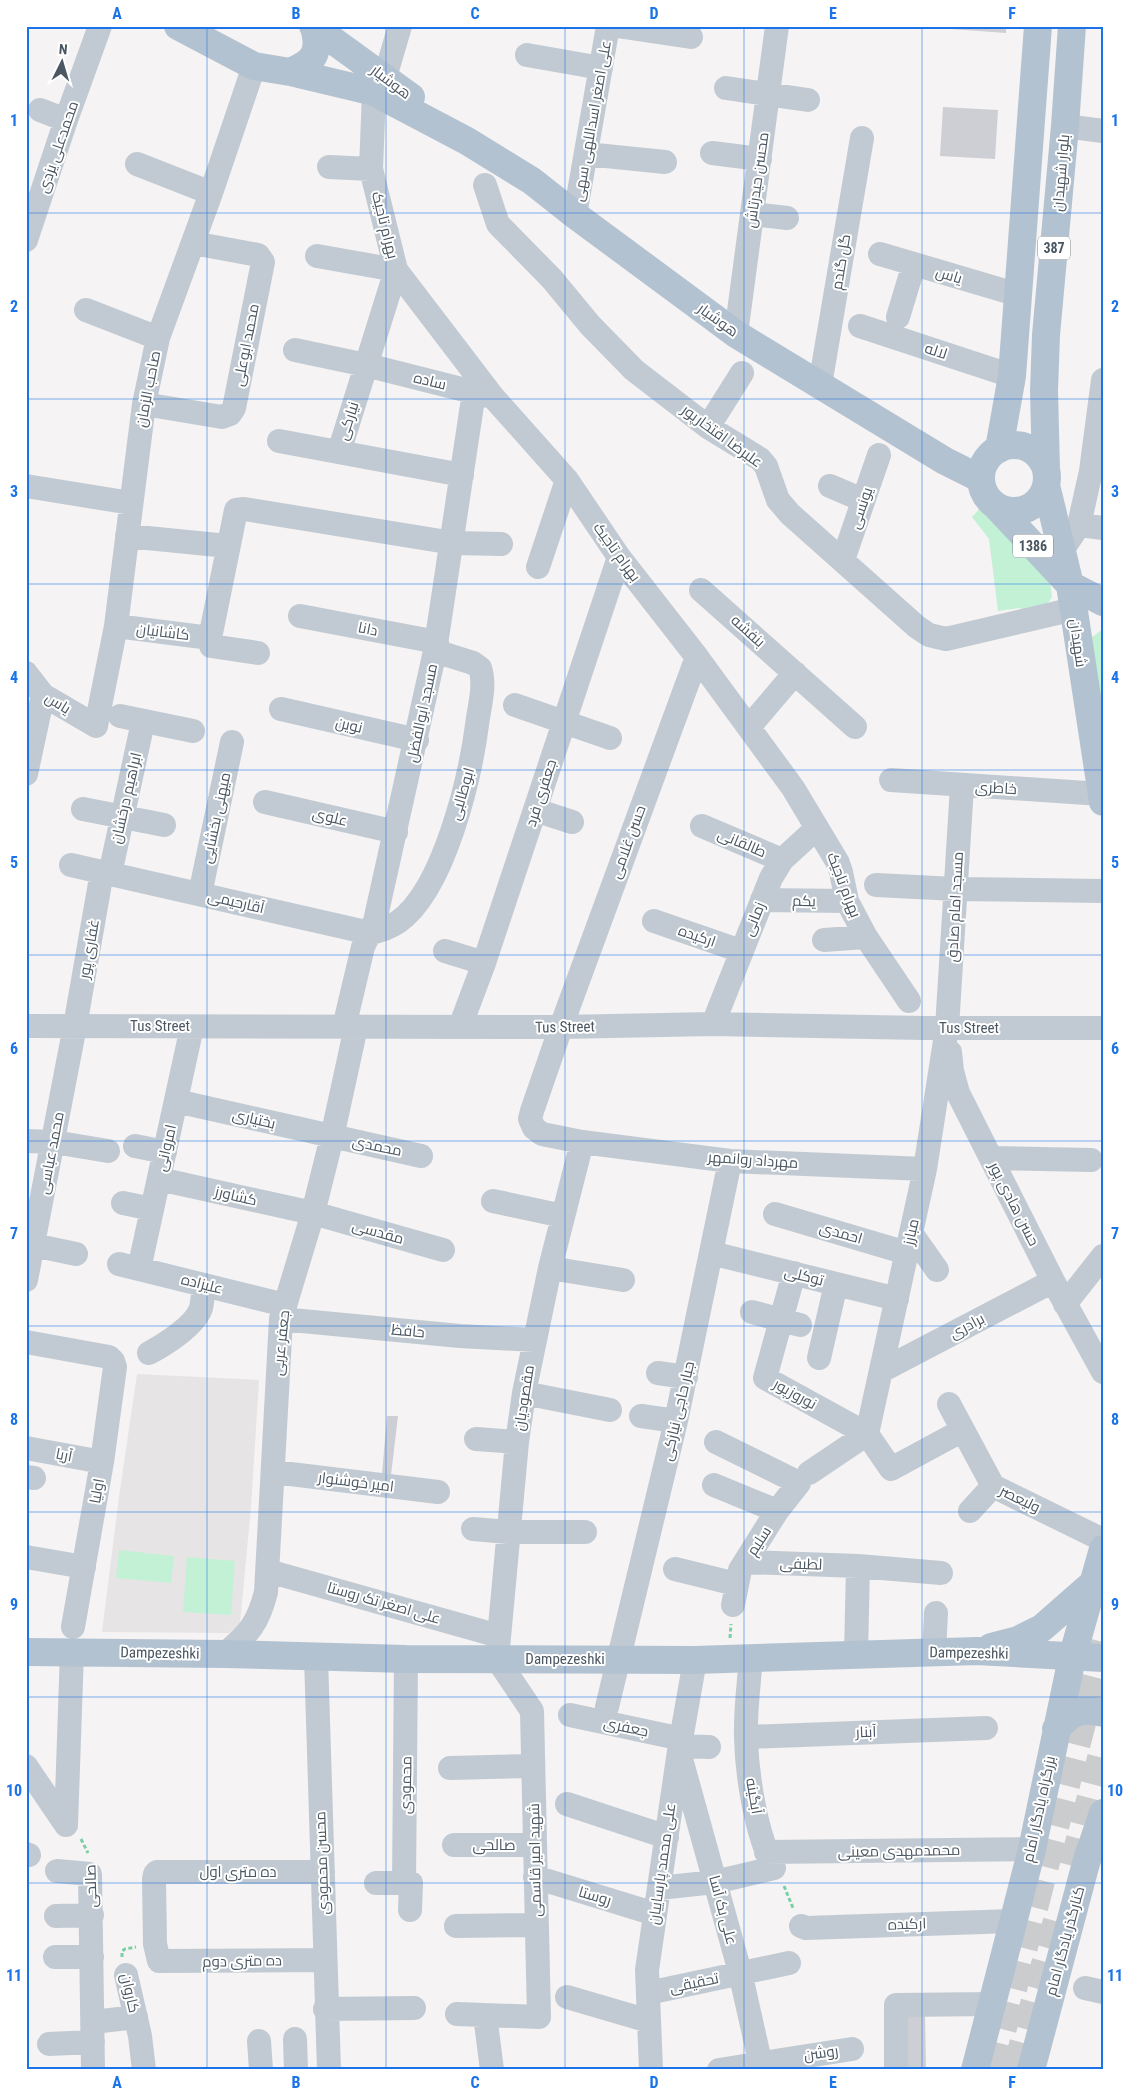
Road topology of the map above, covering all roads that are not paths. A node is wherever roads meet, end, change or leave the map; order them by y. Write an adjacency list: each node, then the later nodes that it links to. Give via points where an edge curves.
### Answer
1 (100, 26): 20 (street, محمدعلی یزدی)
2 (178, 26): 12 (main road)
3 (400, 26): 15 (street, بهرام تاجیک)
4 (608, 26): 13 (street, علی اصغر اسداللهی سهی)
5 (617, 26): 10 (street)
6 (1038, 26): 42 (main road, 387)
7 (1072, 26): 21 (main road, بلوار شهیدان / 387)
8 (313, 27): 14 (main road, via 318,40 315,55 306,66); 15 (main road, هوشیار)
9 (776, 27): 17 (street, محسن حیدرتاش)
10 (691, 37)
11 (527, 55): 13 (street)
12 (254, 66): 14 (main road); 32 (street, صاحب الزمان)
13 (601, 68): 25 (street, علی اصغر اسداللهی سهی)
14 (290, 72): 15 (main road)
15 (379, 85): 30 (street, بهرام تاجیک); 34 (main road, هوشیار, via 532,181)
16 (726, 88): 17 (street)
17 (768, 94): 18 (street); 26 (street, محسن حیدرتاش)
18 (808, 100)
19 (40, 110): 20 (street)
20 (66, 120): 36 (street, محمدعلی یزدی)
21 (1065, 126): 22 (street); 63 (main road, بلوار شهیدان / 387, via 1046,335)
22 (1103, 131)
23 (862, 138): 53 (street, گل گندم)
24 (712, 153): 26 (street)
25 (586, 154): 27 (street); 34 (street, علی اصغر اسداللهی سهی)
26 (760, 159): 33 (street, محسن حیدرتاش)
27 (665, 162)
28 (137, 164): 32 (street)
29 (329, 167): 30 (street)
30 (371, 169): 41 (street, بهرام تاجیک)
31 (485, 185): 56 (street, علیرضا افتخارپور, via 498,224 552,279 590,325 634,370)
32 (211, 192): 37 (street, صاحب الزمان)
33 (752, 214): 35 (street); 46 (street, محسن حیدرتاش)
34 (575, 216): 46 (main road, هوشیار)
35 (787, 218)
36 (26, 240)
37 (193, 243): 47 (street, صاحب الزمان); 55 (street, محمد ابوعلی, via 258,255 263,262 234,408 222,418)
38 (880, 254): 40 (street, یاس)
39 (316, 256): 41 (street)
40 (914, 264): 42 (street, یاس); 44 (street)
41 (396, 270): 49 (street, نیارکی); 54 (street, بهرام تاجیک)
42 (1019, 295): 51 (main road, 387)
43 (86, 310): 47 (street)
44 (898, 317)
45 (860, 326): 51 (street, لاله)
46 (736, 334): 53 (main road, هوشیار)
47 (158, 338): 55 (street, صاحب الزمان)
48 (295, 350): 49 (street, ساده)
49 (366, 365): 54 (street, ساده); 60 (street, نیارکی)
50 (742, 373): 56 (street)
51 (1012, 376): 59 (main road, 387)
52 (1103, 380): 57 (street)
53 (820, 385): 64 (main road, هوشیار, via 945,461)
54 (484, 394): 62 (street, مسجد ابوالفضل); 65 (street, بهرام تاجیک)
55 (144, 404): 69 (street, صاحب الزمان)
56 (708, 427): 79 (street, علیرضا افتخارپور, via 760,459 766,466 778,500)
57 (1100, 429): 71 (street)
58 (279, 441): 60 (street)
59 (999, 449): 63 (main road, via 1009,446 1028,448 1036,454); 64 (main road, via 985,462)
60 (338, 452): 62 (street, نیارکی)
61 (879, 455): 68 (street, یونسی)
62 (462, 475): 74 (street, مسجد ابوالفضل)
63 (1046, 477): 70 (main road, via 1037,501 1028,508 1017,511); 77 (main road, شهیدان / 387)
64 (981, 479): 70 (main road, via 985,494)
65 (567, 480): 78 (street, بهرام تاجیک); 80 (street)
66 (26, 486): 69 (street)
67 (830, 486): 68 (street)
68 (863, 500): 79 (street, یونسی)
69 (132, 503): 73 (street, صاحب الزمان)
70 (996, 506): 82 (main road, 1386)
71 (1079, 525): 72 (street); 77 (street)
72 (1103, 528)
73 (127, 536): 76 (street); 86 (street, صاحب الزمان)
74 (453, 543): 75 (street); 76 (street, via 244,509 236,510); 89 (street, مسجد ابوالفضل)
75 (501, 544)
76 (228, 546): 87 (street)
77 (1061, 552): 82 (main road, شهیدان / 387)
78 (619, 557): 91 (street, بهرام تاجیک); 99 (street, جعفری فرد)
79 (843, 560): 82 (street, علیرضا افتخارپور, via 917,627 929,635 946,639)
80 (538, 567)
81 (702, 590): 93 (street, بنفشه)
82 (1072, 597): 83 (main road, 1386); 88 (main road, شهیدان / 387)
83 (1103, 602)
84 (1103, 613): 88 (main road, via 1089,619 1083,627)
85 (300, 616): 89 (street, دانا)
86 (116, 626): 87 (street, کاشانیان); 100 (street, صاحب الزمان)
87 (210, 638): 90 (street, via 210,646)
88 (1079, 644): 110 (main road, شهیدان / 387)
89 (436, 647): 105 (street, مسجد ابوالفضل); 130 (street, ابوطالبی, via 480,668 483,683 473,757 449,839 422,894 399,921 385,930)
90 (258, 653)
91 (697, 657): 102 (street, بهرام تاجیک); 143 (street, حسن غلامی, via 649,762)
92 (26, 673): 94 (street, یاس)
93 (795, 673): 101 (street, بنفشه); 102 (street)
94 (42, 695): 100 (street, یاس); 107 (street)
95 (515, 705): 99 (street)
96 (281, 709): 105 (street, نوین)
97 (120, 716): 98 (street)
98 (144, 722): 103 (street); 114 (street, ابراهیم درخشان)
99 (564, 722): 104 (street); 113 (street, جعفری فرد)
100 (96, 726)
101 (855, 726)
102 (749, 727): 118 (street, بهرام تاجیک)
103 (193, 731)
104 (610, 738)
105 (417, 740): 119 (street, مسجد ابوالفضل)
106 (232, 742): 126 (street, میهنی بخشایی)
107 (26, 774)
108 (890, 780): 109 (street, خاطری)
109 (962, 786): 110 (street, خاطری); 124 (street, مسجد امام صادق)
110 (1102, 798)
111 (264, 802): 119 (street, علوی)
112 (83, 809): 114 (street)
113 (535, 810): 115 (street); 135 (street, جعفری فرد)
114 (121, 817): 116 (street); 122 (street, ابراهیم درخشان)
115 (572, 822)
116 (164, 825)
117 (702, 826): 120 (street, طالقانی)
118 (817, 828): 120 (street, زمانی); 128 (street, بهرام تاجیک, via 841,872)
119 (396, 832): 130 (street, مسجد ابوالفضل)
120 (782, 860): 127 (street, زمانی)
121 (71, 866): 122 (street, آقارحیمی)
122 (106, 873): 126 (street, آقارحیمی); 139 (street, غفاری پور)
123 (876, 885): 124 (street)
124 (956, 889): 125 (street); 144 (street, مسجد امام صادق)
125 (1103, 891)
126 (200, 894): 130 (street, آقارحیمی)
127 (762, 900): 128 (street, یکم); 134 (street, زمانی)
128 (847, 902): 131 (street, بهرام تاجیک)
129 (654, 921): 134 (street, ارکیده)
130 (370, 933): 141 (street, مسجد ابوالفضل, via 363,947)
131 (866, 937): 132 (street); 136 (street, بهرام تاجیک)
132 (824, 940)
133 (445, 951): 135 (street)
134 (741, 951): 137 (street, زمانی)
135 (484, 963): 142 (street, جعفری فرد)
136 (909, 1001)
137 (713, 1024): 143 (street, Tus Street); 144 (street, Tus Street)
138 (26, 1026): 139 (street, Tus Street)
139 (75, 1026): 140 (street, Tus Street); 149 (street, محمد عباسی)
140 (192, 1027): 141 (street, Tus Street); 146 (street, امروانی)
141 (350, 1027): 142 (street, Tus Street); 147 (street, جعفر عربی)
142 (460, 1027): 143 (street, Tus Street)
143 (561, 1027): 150 (street, حسن غلامی, via 530,1119 542,1134)
144 (948, 1028): 145 (street, Tus Street); 155 (street, حسن هادی پور, via 952,1071 958,1093); 158 (street, مبارز)
145 (1103, 1028)
146 (176, 1101): 147 (street, بختیاری); 153 (street, امروانی)
147 (332, 1137): 154 (street, محمدی); 163 (street, جعفر عربی)
148 (26, 1141): 149 (street)
149 (54, 1142): 152 (street); 166 (street, محمد عباسی)
150 (582, 1142): 157 (street, مهرداد روانمهر); 165 (street, مقصودیان)
151 (135, 1146): 153 (street)
152 (108, 1151)
153 (165, 1152): 159 (street, امروانی)
154 (421, 1156)
155 (991, 1158): 156 (street); 178 (street, حسن هادی پور)
156 (1091, 1160)
157 (730, 1161): 158 (street, مهرداد روانمهر); 169 (street, جبار حاجی نیازکی)
158 (925, 1169): 167 (street, مبارز)
159 (159, 1179): 162 (street, امروانی); 163 (street, کشاورز)
160 (493, 1201): 165 (street)
161 (123, 1203): 162 (street)
162 (152, 1209): 172 (street, امروانی)
163 (313, 1213): 168 (street, مقدسی); 184 (street, جعفر عربی)
164 (775, 1214): 167 (street, احمدی)
165 (563, 1216): 173 (street, مقصودیان)
166 (32, 1232): 170 (street); 176 (street, محمد عباسی)
167 (909, 1243): 174 (street); 182 (street, مبارز)
168 (443, 1250)
169 (711, 1253): 175 (street, توکلی); 194 (street, جبار حاجی نیازکی)
170 (76, 1254)
171 (1103, 1256): 179 (street)
172 (129, 1267): 181 (street, علیزاده)
173 (550, 1268): 177 (street); 187 (street, مقصودیان)
174 (937, 1270)
175 (794, 1273): 180 (street, توکلی); 186 (street, نوروزپور)
176 (26, 1280)
177 (623, 1280)
178 (1053, 1281): 183 (street, حسن هادی پور); 191 (street, برادری)
179 (1095, 1283): 183 (street)
180 (836, 1284): 182 (street, توکلی); 190 (street)
181 (203, 1285): 184 (street, علیزاده); 189 (street, via 198,1314 176,1336)
182 (897, 1299): 191 (street, مبارز)
183 (1065, 1304): 192 (street, حسن هادی پور)
184 (283, 1312): 187 (street, حافظ, via 460,1336); 207 (street, جعفر عربی)
185 (752, 1312): 186 (street)
186 (791, 1323): 201 (street, نوروزپور, via 765,1378)
187 (534, 1340): 195 (street, مقصودیان)
188 (26, 1342): 206 (street, اولیا, via 113,1361 115,1374)
189 (149, 1353)
190 (819, 1358)
191 (881, 1372): 201 (street, مبارز)
192 (1103, 1372)
193 (658, 1373): 194 (street)
194 (686, 1377): 199 (street, جبار حاجی نیازکی)
195 (524, 1393): 197 (street); 203 (street, مقصودیان)
196 (949, 1404): 200 (street, ولیعصر)
197 (610, 1410)
198 (642, 1416): 199 (street)
199 (676, 1421): 239 (street, جبار حاجی نیازکی)
200 (963, 1430): 201 (street, via 891,1469); 210 (street, ولیعصر)
201 (867, 1434): 208 (street, سلیم)
202 (476, 1438): 203 (street)
203 (517, 1442): 215 (street, مقصودیان)
204 (716, 1442): 208 (street)
205 (26, 1448): 206 (street, آریا)
206 (102, 1462): 221 (street, اولیا)
207 (274, 1472): 211 (street, امیر خوشنوار); 223 (street, جعفر عربی)
208 (804, 1478): 212 (street, سلیم)
209 (714, 1485): 212 (street)
210 (993, 1486): 213 (street); 217 (street, ولیعصر)
211 (438, 1492)
212 (777, 1511): 219 (street, سلیم)
213 (970, 1511)
214 (473, 1530): 215 (street)
215 (508, 1532): 216 (street); 228 (street, مقصودیان)
216 (585, 1532)
217 (1103, 1540)
218 (26, 1557): 221 (street)
219 (745, 1562): 220 (street, لطیفی); 222 (street, سلیم, via 735,1595)
220 (858, 1566): 224 (street, لطیفی); 233 (street)
221 (84, 1567): 227 (street, اولیا)
222 (675, 1568)
223 (268, 1571): 228 (street, علی اصغر تک روستا); 232 (street, جعفر عربی, via 261,1612 252,1628)
224 (941, 1573)
225 (1098, 1573): 229 (main road, via 1042,1628 1018,1640); 236 (main road, بزرگراه یادگار امام)
226 (936, 1612): 231 (street)
227 (73, 1639): 230 (main road, Dampezeshki); 232 (main road, Dampezeshki); 249 (street, via 66,1825)
228 (498, 1647): 238 (main road, Dampezeshki); 239 (main road, Dampezeshki); 250 (street, شهید امیر قاسمی, via 532,1711)
229 (977, 1651): 231 (main road, Dampezeshki); 236 (main road, Dampezeshki)
230 (26, 1652)
231 (934, 1652): 233 (main road, Dampezeshki)
232 (225, 1654): 234 (main road, Dampezeshki)
233 (856, 1654): 235 (main road, Dampezeshki)
234 (316, 1657): 238 (main road, Dampezeshki); 260 (street, محسن محمودی)
235 (739, 1658): 240 (main road, Dampezeshki); 246 (street, آبگینه)
236 (1072, 1658): 237 (main road, Dampezeshki); 245 (main road, بزرگراه یادگار امام)
237 (1103, 1658)
238 (406, 1659): 264 (street, محمودی, via 398,1733)
239 (619, 1660): 240 (main road, Dampezeshki); 241 (street, جعفری)
240 (695, 1660): 247 (street, علی محمد پارساییان)
241 (607, 1707)
242 (1103, 1713): 245 (main road, via 1092,1710 1071,1713)
243 (570, 1716): 247 (street, جعفری)
244 (986, 1728): 246 (street, آبنار)
245 (1056, 1729): 257 (main road, بزرگراه یادگار امام)
246 (746, 1737): 258 (street, آبگینه, via 753,1799)
247 (680, 1745): 248 (street, جعفری); 254 (street, علی محمد پارساییان); 262 (street, علی بک آسا)
248 (709, 1747)
249 (26, 1766)
250 (533, 1766): 251 (street); 256 (street, شهید امیر قاسمی)
251 (450, 1768)
252 (567, 1804): 254 (street)
253 (1103, 1813): 306 (main road, کنارگذر یادگار امام, via 1086,1862)
254 (666, 1836): 265 (street, علی محمد پارساییان)
255 (454, 1845): 256 (street, صالحی)
256 (534, 1845): 261 (street, شهید امیر قاسمی)
257 (1032, 1849): 258 (street, محمدمهدی معینی); 270 (main road, بزرگراه یادگار امام)
258 (770, 1860): 262 (street, محمدمهدی معینی)
259 (57, 1871): 268 (street, صالحی, via 90,1874)
260 (323, 1872): 274 (street, ده متری اول, via 158,1872 154,1874); 277 (street, محسن محمودی)
261 (535, 1877): 267 (street, روستا); 271 (street, شهید امیر قاسمی)
262 (715, 1882): 265 (street, محمدمهدی معینی); 279 (street, علی بک آسا)
263 (376, 1883): 264 (street)
264 (404, 1883): 266 (street, via 411,1883)
265 (659, 1888): 267 (street, علی محمد پارساییان)
266 (410, 1910)
267 (655, 1914): 281 (street, علی محمد پارساییان, via 647,1970)
268 (92, 1915): 269 (street); 276 (street, صالحی)
269 (56, 1916)
270 (1013, 1921): 273 (street, ارکیده); 283 (main road, بزرگراه یادگار امام)
271 (536, 1925): 272 (street); 287 (street, شهید امیر قاسمی, via 540,2017)
272 (456, 1926)
273 (801, 1926)
274 (157, 1952): 277 (street, ده متری دوم)
275 (56, 1956): 276 (street)
276 (92, 1957): 290 (street, صالحی)
277 (325, 1960): 285 (street, محسن محمودی)
278 (789, 1963): 279 (street, تحقیقی)
279 (740, 1972): 281 (street, تحقیقی); 295 (street, علی بک آسا)
280 (126, 1975): 288 (street, کاروان)
281 (648, 1993): 289 (street, علی محمد پارساییان)
282 (567, 1997): 289 (street)
283 (992, 2004): 304 (street, via 896,2005); 305 (main road, بزرگراه یادگار امام)
284 (414, 2008): 285 (street)
285 (326, 2009): 300 (street, محسن محمودی)
286 (457, 2014): 287 (street)
287 (485, 2015): 301 (street)
288 (136, 2017): 290 (street); 297 (street, کاروان)
289 (649, 2021): 302 (street, علی محمد پارساییان)
290 (93, 2032): 293 (street); 296 (street, صالحی)
291 (295, 2039): 299 (street)
292 (259, 2041): 298 (street)
293 (49, 2044)
294 (852, 2048): 295 (street, روشن)
295 (761, 2066): 303 (street)
296 (93, 2070)
297 (144, 2070)
298 (262, 2070)
299 (296, 2070)
300 (329, 2070)
301 (492, 2070)
302 (650, 2070)
303 (719, 2070)
304 (896, 2070)
305 (975, 2070)
306 (1031, 2070)

